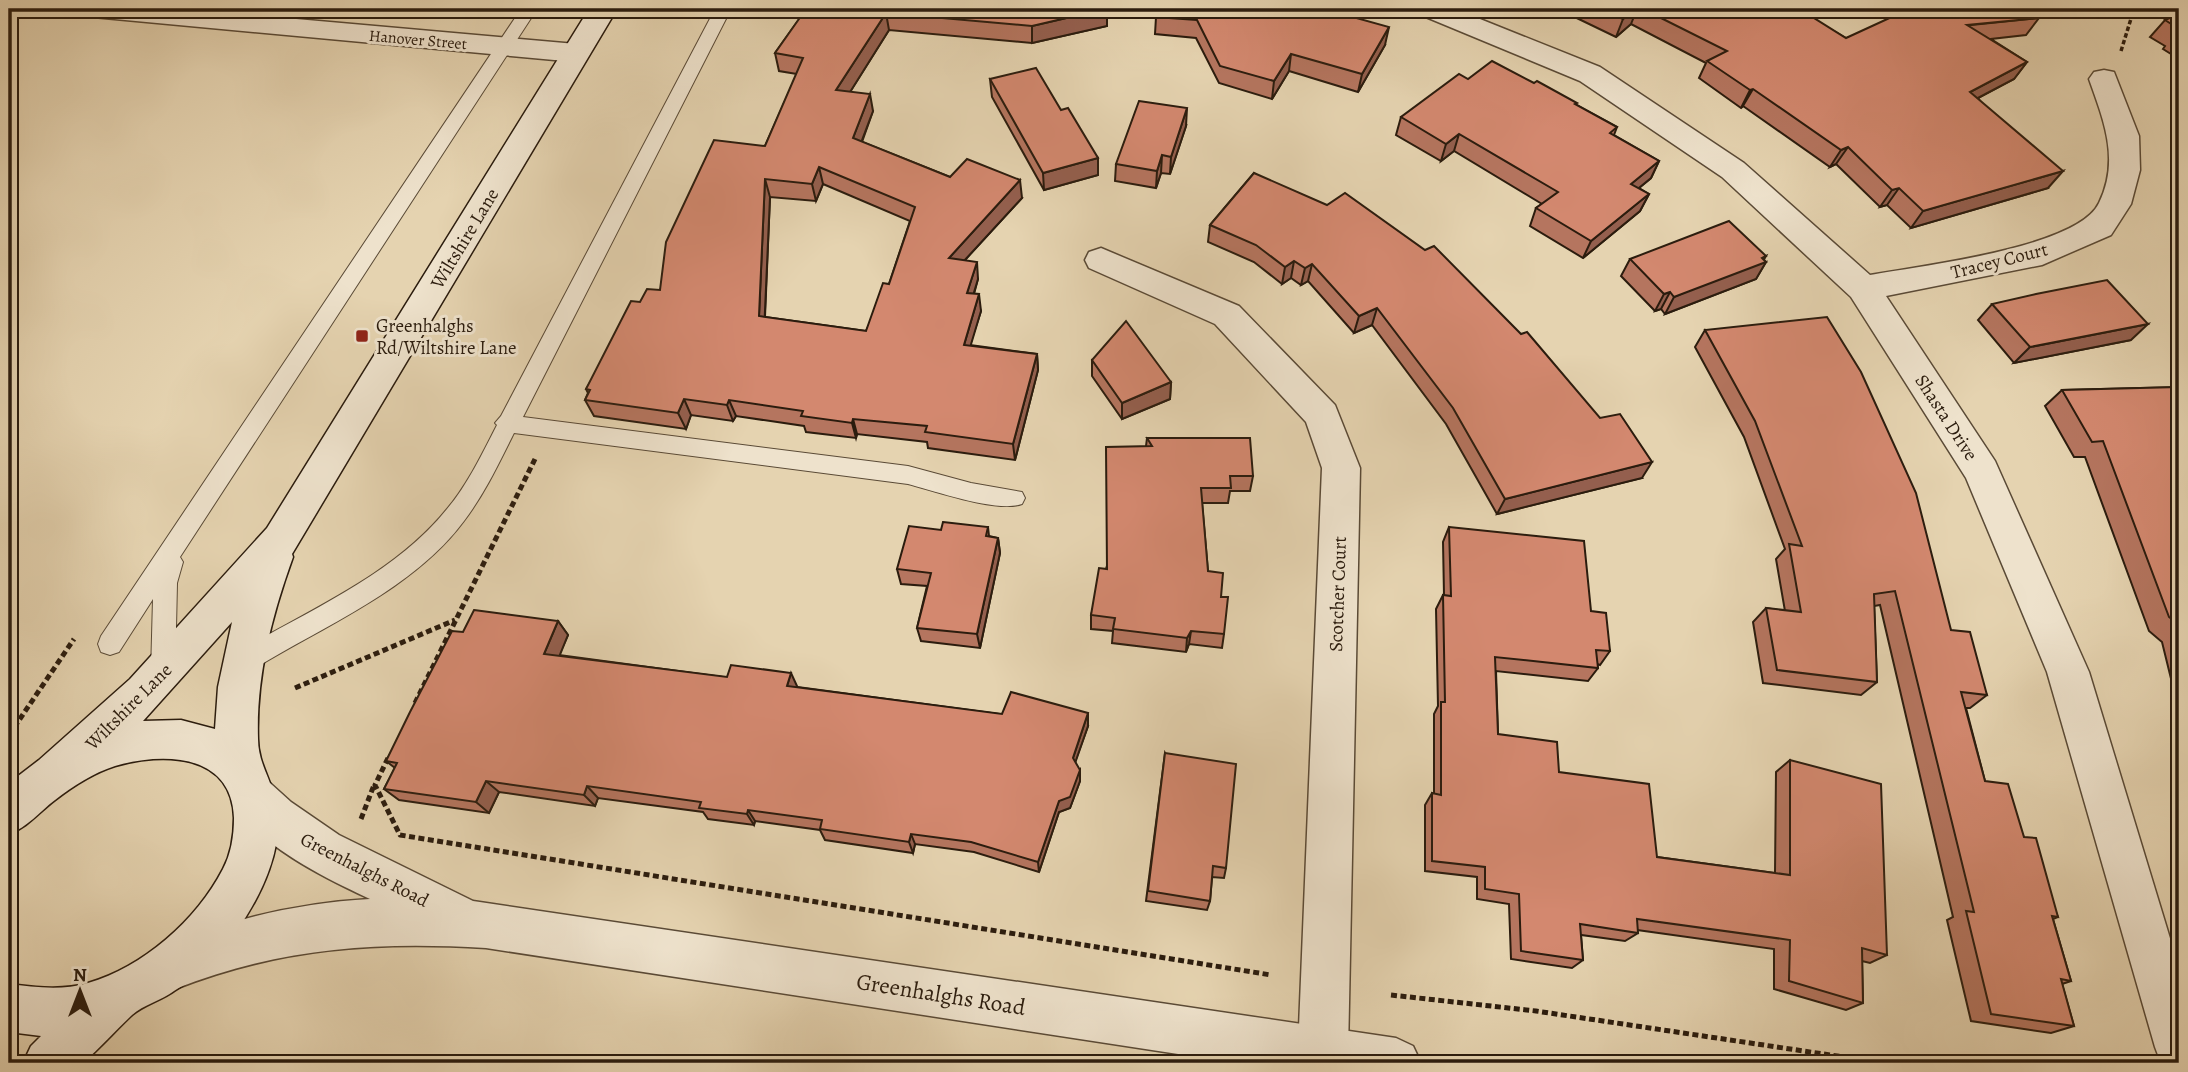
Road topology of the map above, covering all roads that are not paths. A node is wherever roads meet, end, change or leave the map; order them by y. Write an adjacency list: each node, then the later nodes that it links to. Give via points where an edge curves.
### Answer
1 (93, 9): 6 (street, Hanover Street)
2 (528, 9): 6 (lane)
3 (603, 9): 7 (street, Wiltshire Lane)
4 (723, 9): 11 (lane)
5 (1431, 9): 10 (street, Shasta Drive, via 1590,74 1733,170)
6 (504, 46): 7 (street, Hanover Street); 13 (lane)
7 (576, 53): 14 (street, Wiltshire Lane)
8 (2104, 79): 10 (street, Tracey Court, via 2124,136 2124,170 2115,204 2100,227 2042,253)
9 (1101, 260): 26 (street, Scotcher Court, via 1227,315 1322,415 1340,468)
10 (1863, 288): 25 (street, Shasta Drive, via 1982,472 2068,672)
11 (506, 423): 12 (lane, via 908,475); 16 (lane, via 469,497 413,560 372,589)
12 (1014, 498)
13 (180, 538): 15 (lane); 17 (lane, via 165,583)
14 (281, 539): 16 (street, Wiltshire Lane); 17 (street, Wiltshire Lane)
15 (110, 644)
16 (243, 662): 18 (street, Wiltshire Lane, via 235,717)
17 (163, 673): 19 (street, Wiltshire Lane)
18 (246, 782): 19 (street, Greenhalghs Road, via 225,754 191,740 148,740 101,751); 21 (street, Greenhalghs Road, via 288,829 314,846 455,915); 22 (street, Wiltshire Lane, via 256,836 243,878 204,936)
19 (35, 783): 20 (street)
20 (9, 813)
21 (486, 925): 22 (street, Greenhalghs Road, via 413,920 321,925 253,937); 26 (street, Greenhalghs Road)
22 (165, 969): 23 (street)
23 (121, 995): 24 (street, via 52,1013); 27 (street)
24 (9, 1008)
25 (2179, 1047)
26 (1323, 1052): 28 (street, Greenhalghs Road)
27 (48, 1063)
28 (1395, 1063)

